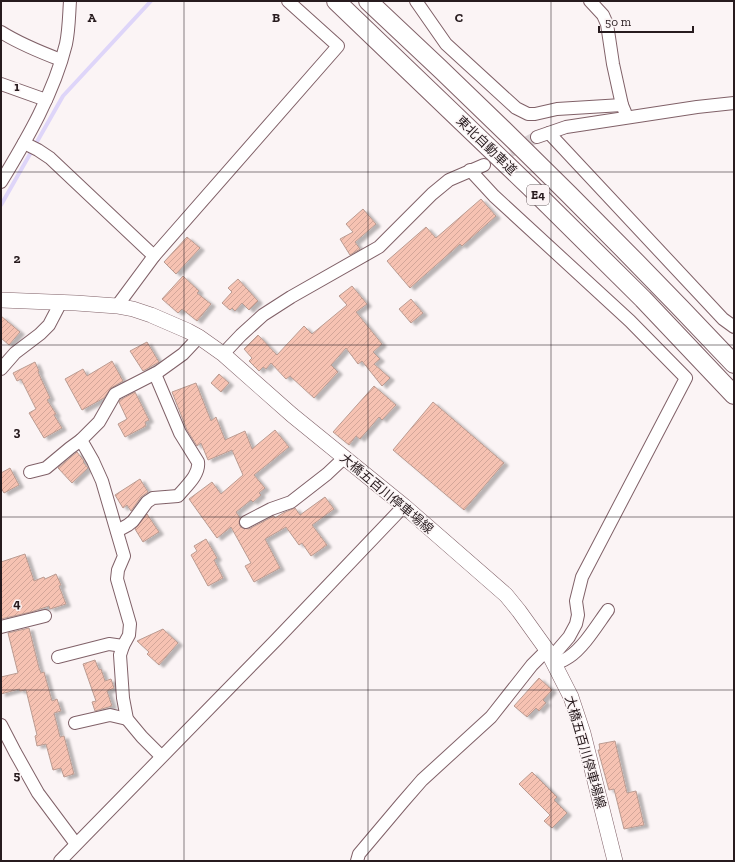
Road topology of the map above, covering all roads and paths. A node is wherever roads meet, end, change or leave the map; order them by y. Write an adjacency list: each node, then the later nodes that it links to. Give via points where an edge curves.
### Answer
1 (70, 1): 8 (street, via 69,26)
2 (288, 1): 20 (street, via 338,46)
3 (336, 1): 30 (highway, 東北自動車道 / E4, via 530,187 643,299)
4 (368, 1): 27 (highway, 東北自動車道 / E4, via 440,68 660,285)
5 (416, 1): 12 (street, via 446,44 516,108 528,114 535,114 557,109)
6 (590, 1): 12 (street, via 607,24)
7 (1, 32): 8 (street, via 20,44)
8 (61, 60): 10 (street)
9 (1, 84): 10 (street)
10 (46, 100): 16 (street)
11 (734, 103): 13 (street)
12 (622, 105): 13 (street)
13 (627, 118): 14 (street, via 566,127)
14 (549, 133): 15 (street); 24 (street, via 723,319)
15 (537, 137)
16 (31, 146): 19 (street); 20 (street, via 50,158)
17 (484, 164): 18 (street)
18 (470, 170): 26 (street, via 449,180 432,194 379,248 263,315); 42 (street, via 494,196 630,320 686,378 582,577 576,601 578,615 570,637)
19 (1, 182)
20 (154, 256): 23 (street)
21 (1, 300): 22 (main road, 大橋五百川停車場線)
22 (61, 302): 23 (main road, 大橋五百川停車場線); 28 (street, via 49,325 15,353)
23 (117, 306): 25 (main road, 大橋五百川停車場線, via 151,315)
24 (734, 327)
25 (199, 337): 26 (main road, 大橋五百川停車場線); 29 (street, via 183,354)
26 (223, 354): 32 (main road, 大橋五百川停車場線)
27 (734, 364)
28 (1, 369)
29 (155, 374): 31 (street, via 115,394 99,422); 36 (street, via 180,433 199,468 178,496 153,498 133,521)
30 (734, 395)
31 (81, 440): 33 (street, via 46,468); 36 (street, via 102,481)
32 (344, 458): 34 (main road, 大橋五百川停車場線); 35 (street, via 291,502)
33 (30, 472)
34 (404, 506): 42 (main road, 大橋五百川停車場線, via 506,595); 46 (street)
35 (246, 522)
36 (117, 531): 40 (street, via 124,556 117,578 130,624 129,635)
37 (608, 610): 42 (street, via 573,654)
38 (45, 616): 39 (street)
39 (1, 627)
40 (123, 646): 41 (street, via 109,644); 43 (street, via 120,661)
41 (58, 657)
42 (551, 657): 49 (street, via 532,665 491,717 422,780 359,854); 50 (main road, 大橋五百川停車場線, via 571,697 583,733)
43 (127, 719): 44 (street, via 110,715); 46 (street)
44 (76, 723)
45 (1, 725): 47 (street, via 38,793)
46 (161, 756): 47 (street)
47 (76, 844): 48 (street)
48 (60, 861)
49 (356, 861)
50 (615, 861)

